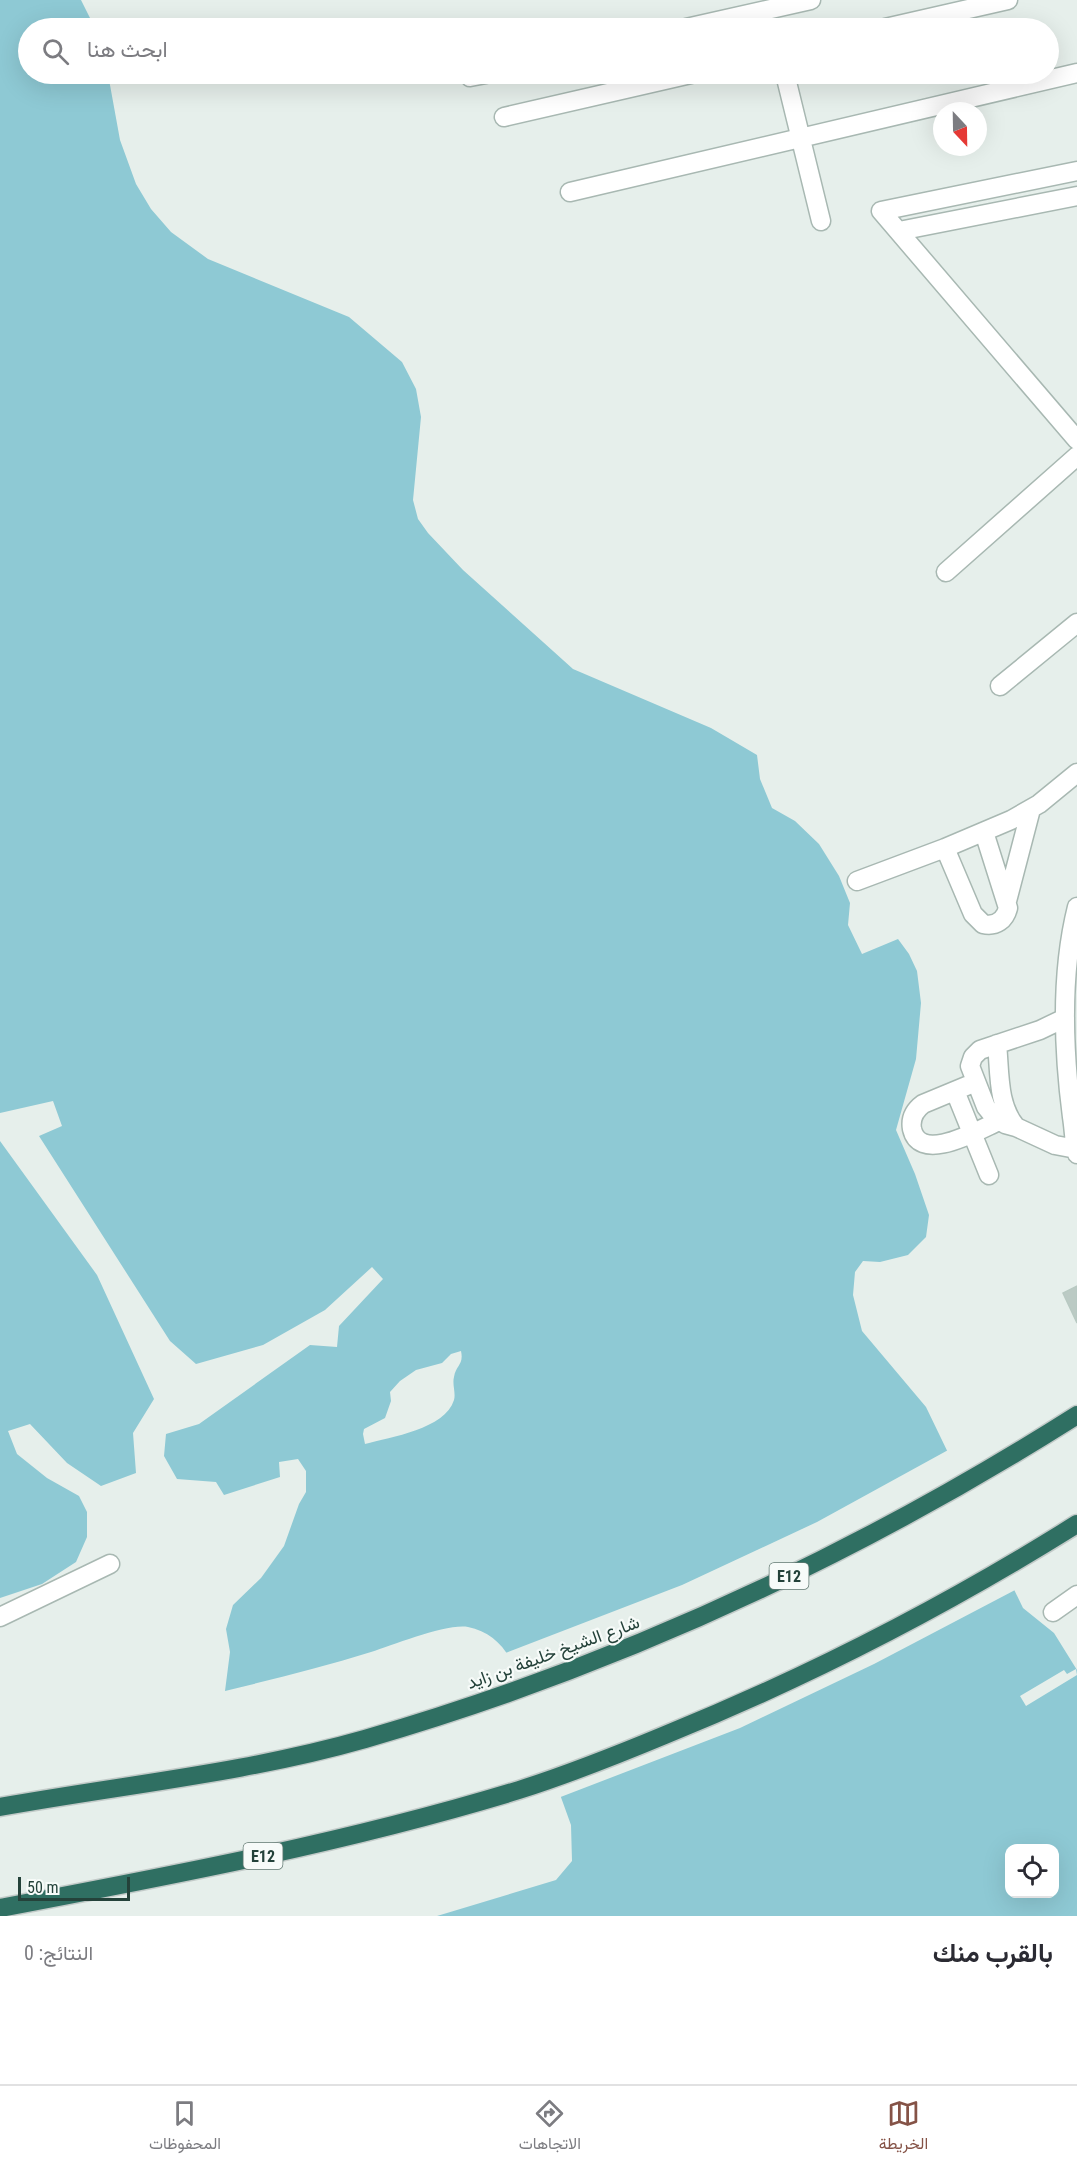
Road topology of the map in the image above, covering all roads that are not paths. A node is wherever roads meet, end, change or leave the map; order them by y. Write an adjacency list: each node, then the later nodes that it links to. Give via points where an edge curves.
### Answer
1 (811, 0): 3 (street)
2 (1008, 0): 5 (street)
3 (769, 5): 4 (street)
4 (722, 18)
5 (929, 18)
6 (1077, 74): 7 (street)
7 (1059, 78)
8 (648, 84): 11 (street)
9 (787, 84): 12 (street)
10 (1034, 84): 12 (street)
11 (504, 117)
12 (800, 138): 14 (street); 16 (street)
13 (1077, 171): 17 (street, via 881,211)
14 (570, 192)
15 (1077, 196): 17 (street)
16 (821, 221)
17 (899, 231): 18 (street)
18 (1077, 440)
19 (1077, 456): 20 (street)
20 (946, 572)
21 (1077, 623): 22 (street)
22 (1000, 686)
23 (1076, 775): 24 (street)
24 (1031, 809): 25 (street); 28 (street)
25 (984, 832): 26 (street); 28 (street)
26 (945, 848): 27 (street); 28 (street, via 977,920 990,925 1002,920)
27 (857, 881)
28 (1007, 901)
29 (1077, 907): 30 (street, via 1067,961)
30 (1065, 1018): 31 (street); 36 (street)
31 (997, 1044): 32 (street, via 973,1057 970,1066); 34 (street)
32 (976, 1082): 33 (street); 34 (street, via 986,1107)
33 (955, 1091): 35 (street); 35 (street, via 917,1108 912,1121 914,1134 922,1143 940,1146)
34 (1008, 1124): 35 (street); 36 (street)
35 (972, 1132): 37 (street)
36 (1077, 1152)
37 (989, 1174)
38 (1077, 1415): 44 (highway, شارع الشيخ خليفة بن زايد / E12, via 918,1510 797,1572 643,1642 484,1701 364,1739 254,1765)
39 (1077, 1524): 45 (highway, E12, via 946,1602 797,1677 666,1735 522,1789 408,1822 246,1860)
40 (110, 1564): 43 (street)
41 (1077, 1594): 42 (street)
42 (1053, 1612)
43 (0, 1617)
44 (0, 1807)
45 (0, 1908)

